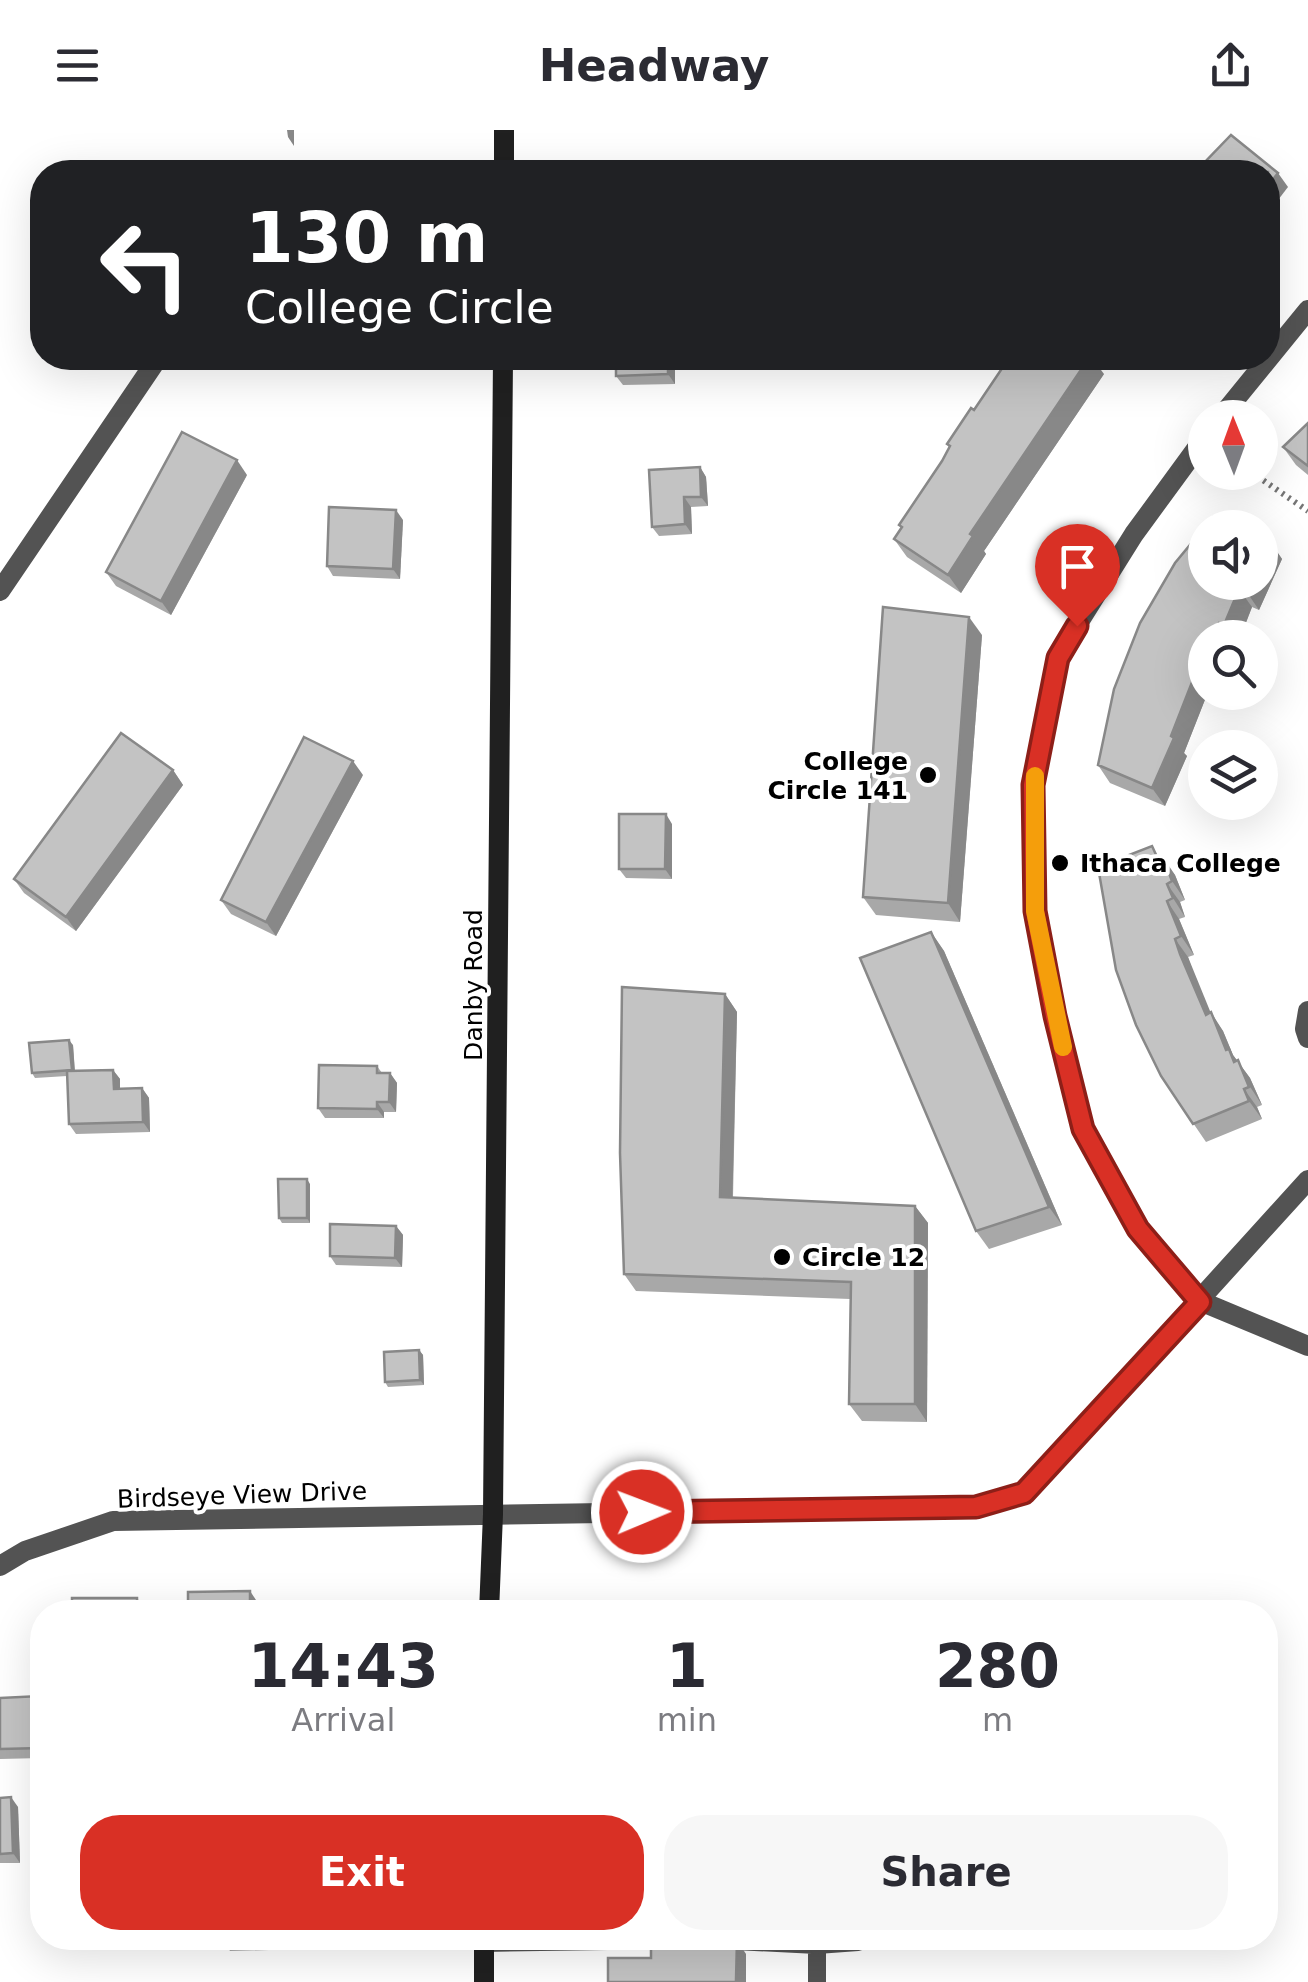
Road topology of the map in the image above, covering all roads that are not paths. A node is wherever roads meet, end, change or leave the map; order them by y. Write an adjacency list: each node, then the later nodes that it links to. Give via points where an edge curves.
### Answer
1 (504, 130): 2 (main road)
2 (504, 160)
3 (1308, 310): 4 (street)
4 (1280, 344)
5 (150, 370): 10 (street)
6 (502, 370): 16 (main road, Danby Road)
7 (1259, 370): 8 (street)
8 (1235, 400)
9 (1188, 461): 14 (street, via 1058,658 1033,785 1035,911 1083,1129 1138,1229)
10 (0, 591)
11 (1308, 1011): 12 (street)
12 (1308, 1038)
13 (1308, 1180): 14 (street, Birdseye View Drive)
14 (1200, 1302): 15 (street); 16 (street, Birdseye View Drive, via 1024,1493 976,1507)
15 (1308, 1346)
16 (493, 1514): 17 (street, Birdseye View Drive, via 113,1521); 18 (main road, Danby Road)
17 (0, 1566)
18 (489, 1600)
19 (484, 1950): 21 (main road)
20 (817, 1950): 22 (lane)
21 (484, 1982)
22 (817, 1982)

